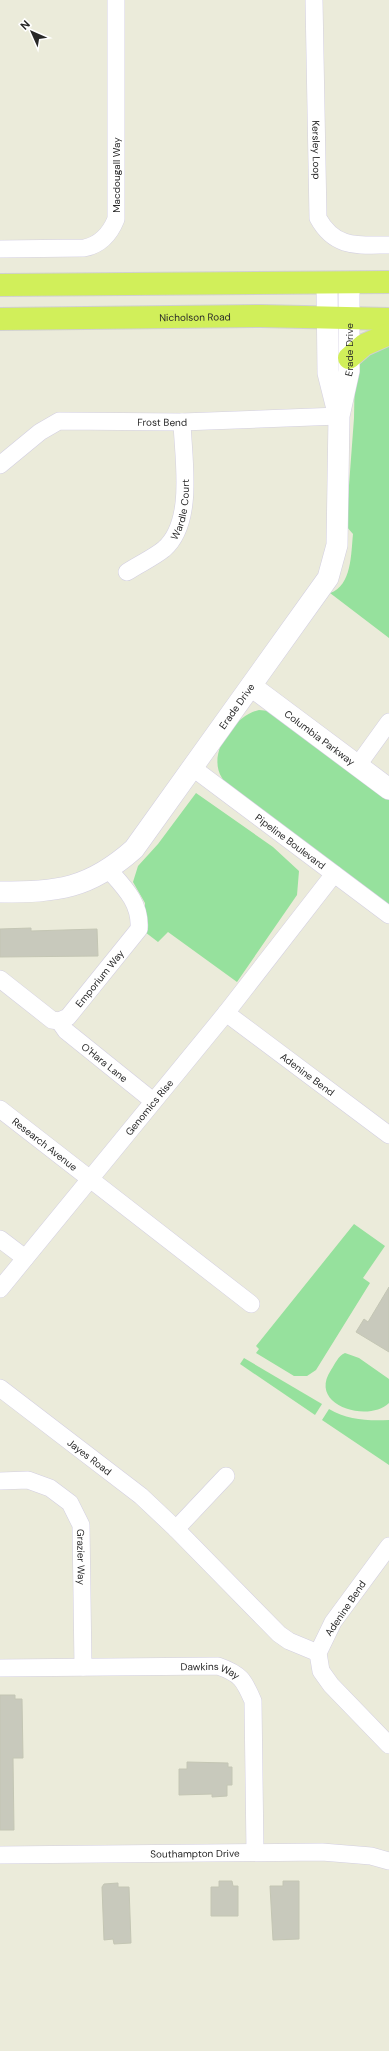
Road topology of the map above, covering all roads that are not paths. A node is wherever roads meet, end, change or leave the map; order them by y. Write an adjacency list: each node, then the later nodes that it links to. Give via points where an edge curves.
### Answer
1 (116, 0): 4 (street, Macdougall Way, via 116,219 112,228 100,242 84,248)
2 (314, 0): 3 (street, Kersley Loop, via 318,218 334,237 352,245)
3 (389, 245)
4 (0, 249)
5 (389, 282): 7 (main road)
6 (327, 283): 7 (main road); 8 (main road); 9 (street, Erade Drive)
7 (349, 283): 9 (street, Erade Drive)
8 (0, 285)
9 (339, 318): 10 (main road, Nicholson Road, via 260,316); 11 (main road, Nicholson Road); 13 (street, Erade Drive); 14 (street, Erade Drive, via 328,373)
10 (0, 319)
11 (389, 319)
12 (389, 334): 13 (main road, via 364,345)
13 (349, 358): 14 (street, Erade Drive, via 349,373)
14 (339, 416): 15 (street, Frost Bend); 18 (street, Erade Drive, via 337,534 328,578)
15 (182, 422): 16 (street, Frost Bend, via 59,421 40,432); 17 (street, Wardle Court, via 184,510 175,536 164,549)
16 (0, 465)
17 (127, 572)
18 (251, 686): 20 (street, Columbia Parkway); 21 (street, Erade Drive)
19 (389, 722): 20 (street)
20 (358, 765): 22 (street, Columbia Parkway)
21 (193, 768): 23 (street, Erade Drive, via 142,838 121,860); 24 (street, Pipeline Boulevard)
22 (389, 789)
23 (108, 869): 25 (street, Erade Drive, via 93,878 46,892); 29 (street, Emporium Way, via 133,899 140,919 139,928 68,1017)
24 (334, 874): 26 (street, Pipeline Boulevard); 28 (street, Genomics Rise)
25 (0, 892)
26 (389, 915)
27 (0, 979): 29 (street, via 52,1020)
28 (226, 1013): 30 (street, Genomics Rise); 32 (street, Adenine Bend)
29 (59, 1021): 30 (street, O'Hara Lane, via 66,1031)
30 (153, 1101): 33 (street, Genomics Rise)
31 (0, 1109): 33 (street, Research Avenue)
32 (389, 1135)
33 (90, 1179): 35 (street); 37 (street)
34 (0, 1238): 35 (street)
35 (25, 1258): 36 (street)
36 (0, 1289)
37 (251, 1304)
38 (0, 1388): 41 (street, Jayes Road, via 141,1496)
39 (226, 1476): 41 (street)
40 (0, 1481): 44 (street, Grazier Way, via 28,1480 50,1488 70,1503 81,1525)
41 (176, 1528): 43 (street, Jayes Road, via 279,1634)
42 (389, 1546): 43 (street, Adenine Bend, via 333,1622)
43 (318, 1653): 46 (street, via 321,1672 331,1685)
44 (83, 1667): 45 (street, Dawkins Way); 47 (street, Dawkins Way, via 218,1666 235,1672 247,1686 253,1701)
45 (0, 1668)
46 (389, 1745)
47 (255, 1852): 48 (street, Southampton Drive); 49 (street, Southampton Drive, via 322,1852 371,1856)
48 (0, 1856)
49 (389, 1861)

